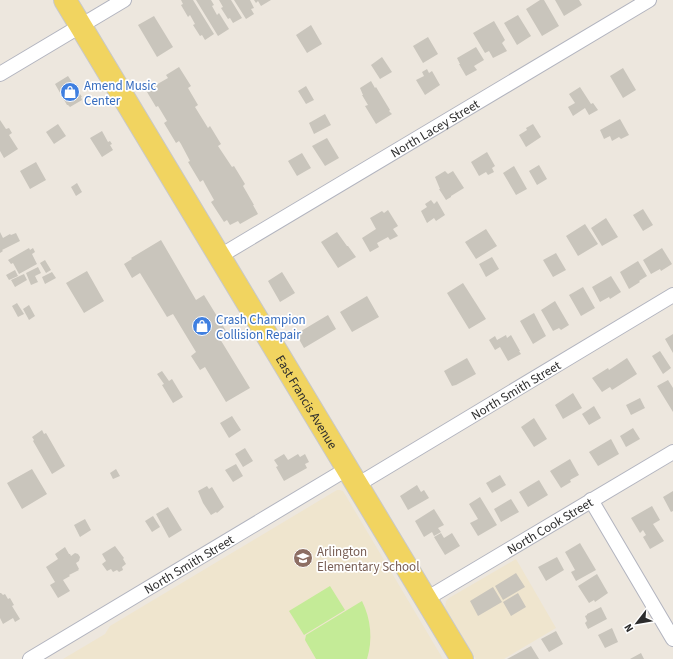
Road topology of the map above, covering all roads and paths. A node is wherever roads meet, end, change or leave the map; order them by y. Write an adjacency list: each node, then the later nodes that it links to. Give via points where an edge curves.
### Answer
1 (65, 0): 4 (main road, East Francis Avenue)
2 (124, 0): 4 (street)
3 (649, 0): 6 (street, North Lacey Street)
4 (80, 26): 5 (street); 6 (main road, East Francis Avenue)
5 (0, 74)
6 (220, 256): 9 (main road, East Francis Avenue)
7 (673, 295): 9 (street, North Smith Street)
8 (673, 452): 10 (street, North Cook Street)
9 (352, 477): 11 (main road, East Francis Avenue); 13 (street, North Smith Street)
10 (591, 500): 11 (street, North Cook Street); 12 (street)
11 (426, 599): 14 (main road, East Francis Avenue)
12 (673, 639)
13 (30, 659)
14 (462, 659)

